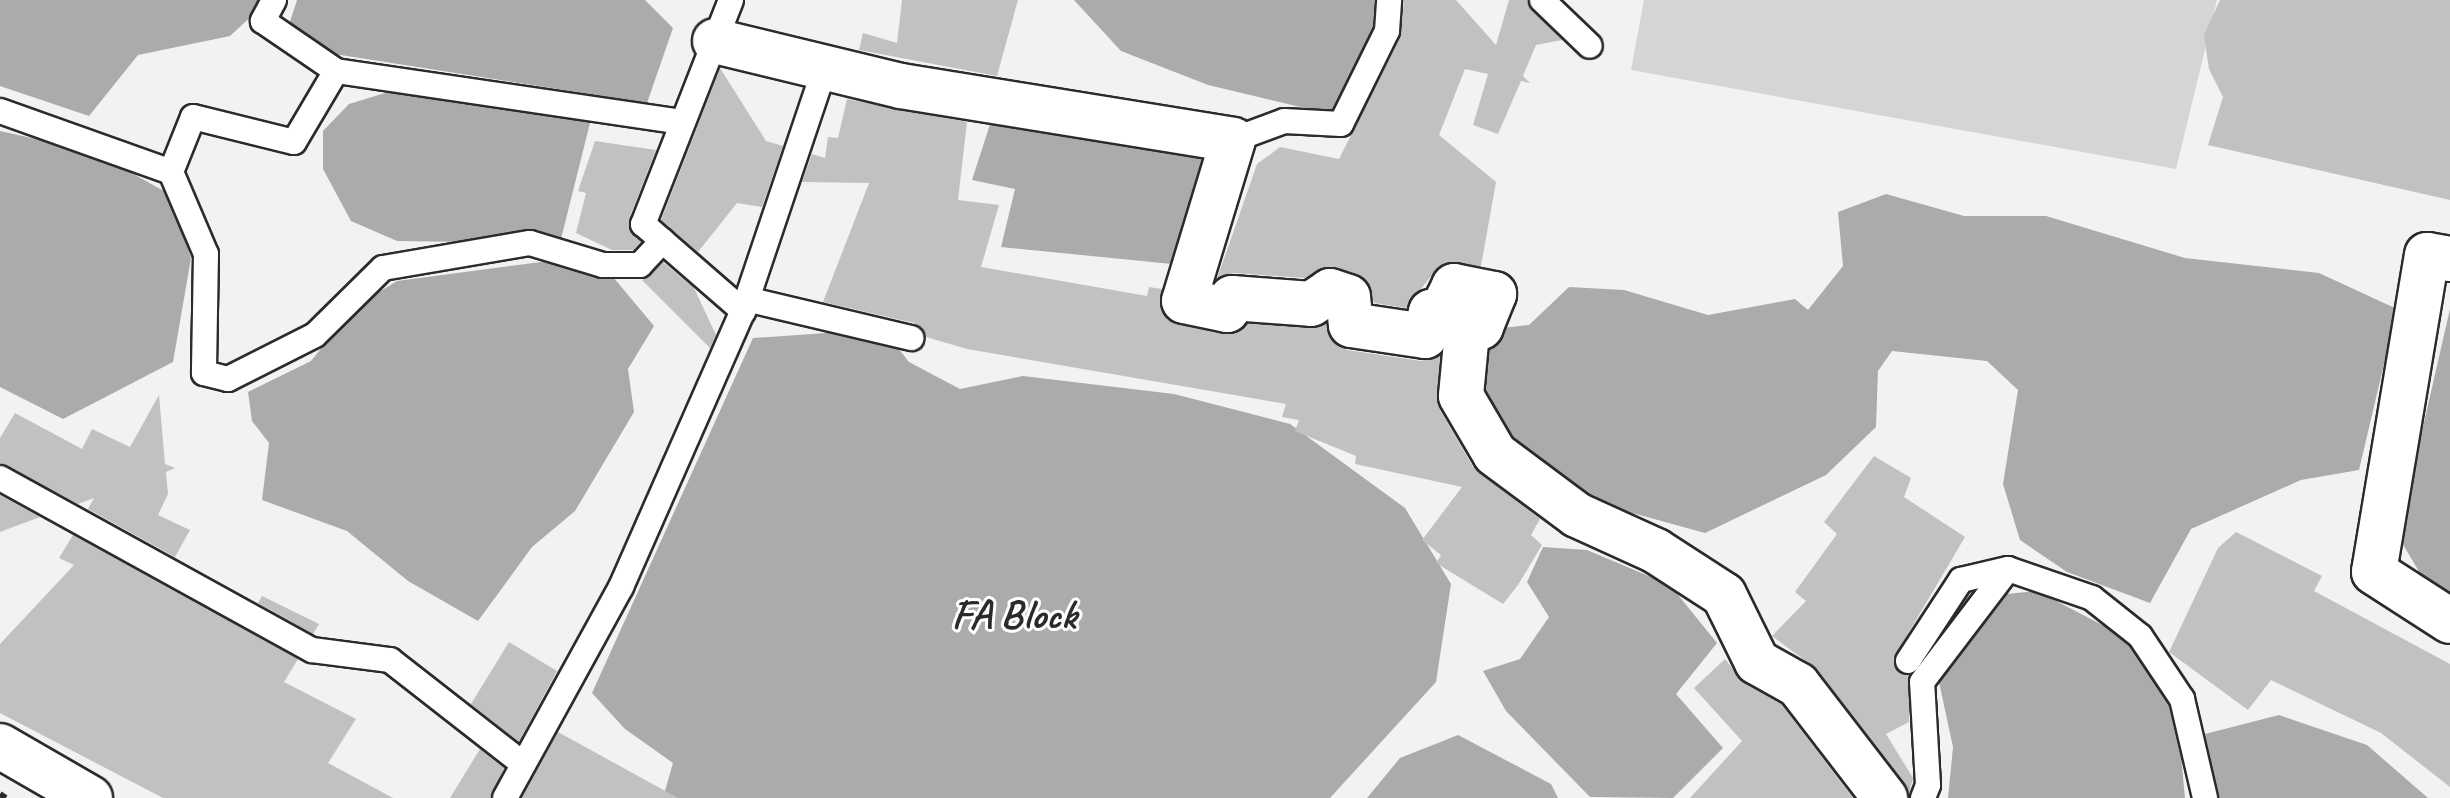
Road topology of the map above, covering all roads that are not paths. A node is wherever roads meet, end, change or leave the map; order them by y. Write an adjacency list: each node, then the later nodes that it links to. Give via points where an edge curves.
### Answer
1 (274, 0): 8 (lane, via 263,21)
2 (731, 0): 5 (lane)
3 (1389, 0): 11 (lane, via 1387,31 1341,124 1284,121)
4 (1542, 0): 6 (lane)
5 (715, 41): 7 (street); 10 (lane)
6 (1590, 46)
7 (825, 68): 11 (street, via 1027,110); 15 (lane)
8 (336, 71): 10 (lane); 12 (lane, via 294,142 193,117)
9 (0, 111): 12 (lane)
10 (681, 122): 13 (lane, via 643,224)
11 (1233, 140): 25 (street, via 1184,301 1227,310 1232,298 1311,304 1330,291 1348,297 1351,325 1425,336 1431,312 1441,313 1454,286 1494,294 1481,327 1467,332 1461,396 1495,454 1577,515 1656,551 1724,595 1757,662 1798,685)
12 (171, 172): 13 (lane, via 206,254 204,373 228,379 315,335 383,268 530,243 603,265 640,265)
13 (662, 241): 15 (lane)
14 (2450, 259): 19 (street, via 2427,255 2374,572)
15 (745, 305): 16 (lane); 22 (lane, via 621,587)
16 (911, 338)
17 (0, 478): 22 (lane, via 312,650 390,660)
18 (2008, 569): 20 (lane, via 1961,580); 26 (lane, via 1922,682 1928,785); 27 (lane, via 2092,598 2140,636 2182,699)
19 (2450, 621)
20 (1908, 661)
21 (0, 746): 23 (street)
22 (523, 764): 24 (lane)
23 (90, 798)
24 (505, 798)
25 (1885, 798)
26 (1923, 798)
27 (2205, 798)

